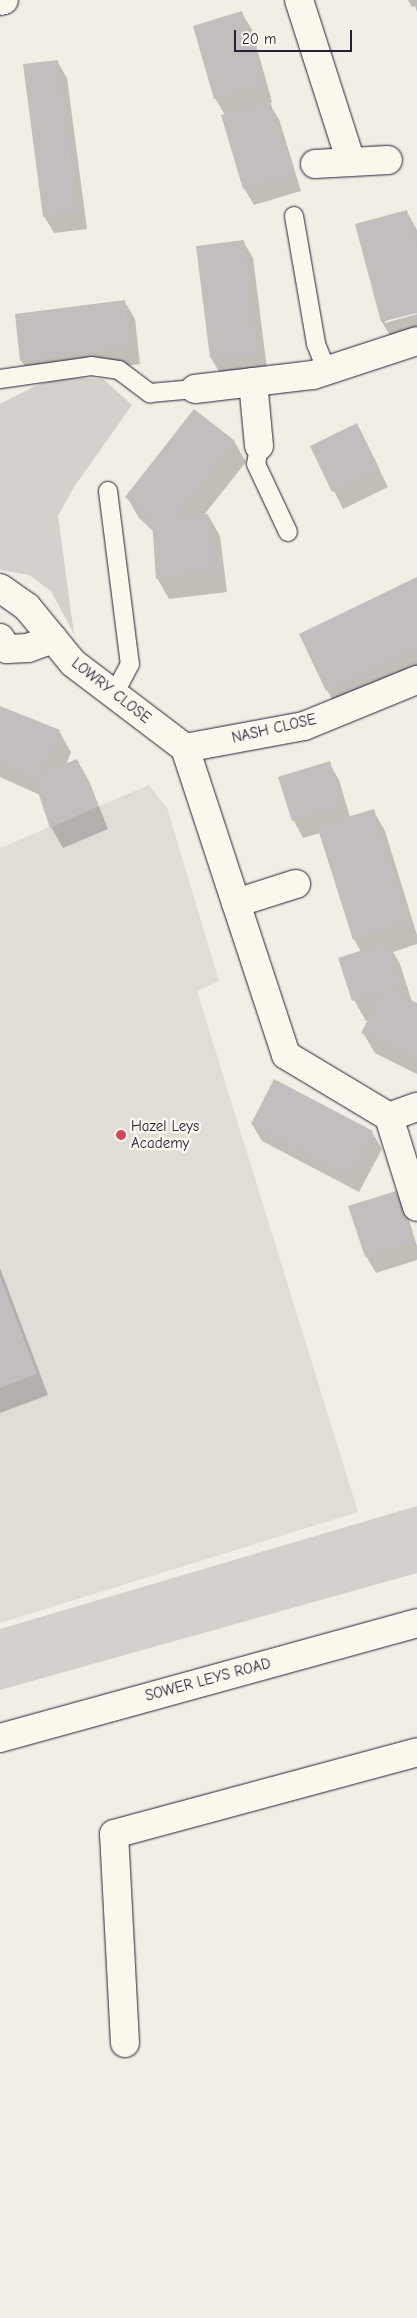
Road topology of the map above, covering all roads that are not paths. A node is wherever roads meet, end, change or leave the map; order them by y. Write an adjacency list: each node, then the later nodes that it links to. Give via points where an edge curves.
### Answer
1 (4, 0): 3 (street)
2 (299, 0): 5 (street)
3 (0, 1)
4 (388, 160): 5 (street)
5 (351, 162): 6 (street)
6 (315, 164)
7 (294, 216): 9 (lane, via 316,344)
8 (417, 341): 9 (street)
9 (327, 370): 11 (street, via 313,376)
10 (0, 379): 12 (lane, via 91,366 119,370 150,393)
11 (253, 382): 12 (street); 13 (street)
12 (195, 389)
13 (259, 446): 15 (lane, via 256,464)
14 (108, 491): 20 (lane, via 130,664)
15 (288, 532)
16 (0, 588): 18 (street, LOWRY CLOSE, via 27,607)
17 (0, 638): 18 (street, via 7,649 28,648)
18 (53, 639): 20 (street, LOWRY CLOSE, via 73,664)
19 (417, 680): 21 (street, NASH CLOSE, via 304,726)
20 (114, 694): 21 (street, LOWRY CLOSE)
21 (185, 748): 23 (street)
22 (296, 884): 23 (street)
23 (236, 903): 25 (street, via 286,1055)
24 (417, 1107): 25 (street)
25 (389, 1116): 26 (street)
26 (417, 1207)
27 (417, 1623): 28 (street, SOWER LEYS ROAD)
28 (0, 1738)
29 (417, 1752): 30 (street, via 114,1834)
30 (125, 2043)

